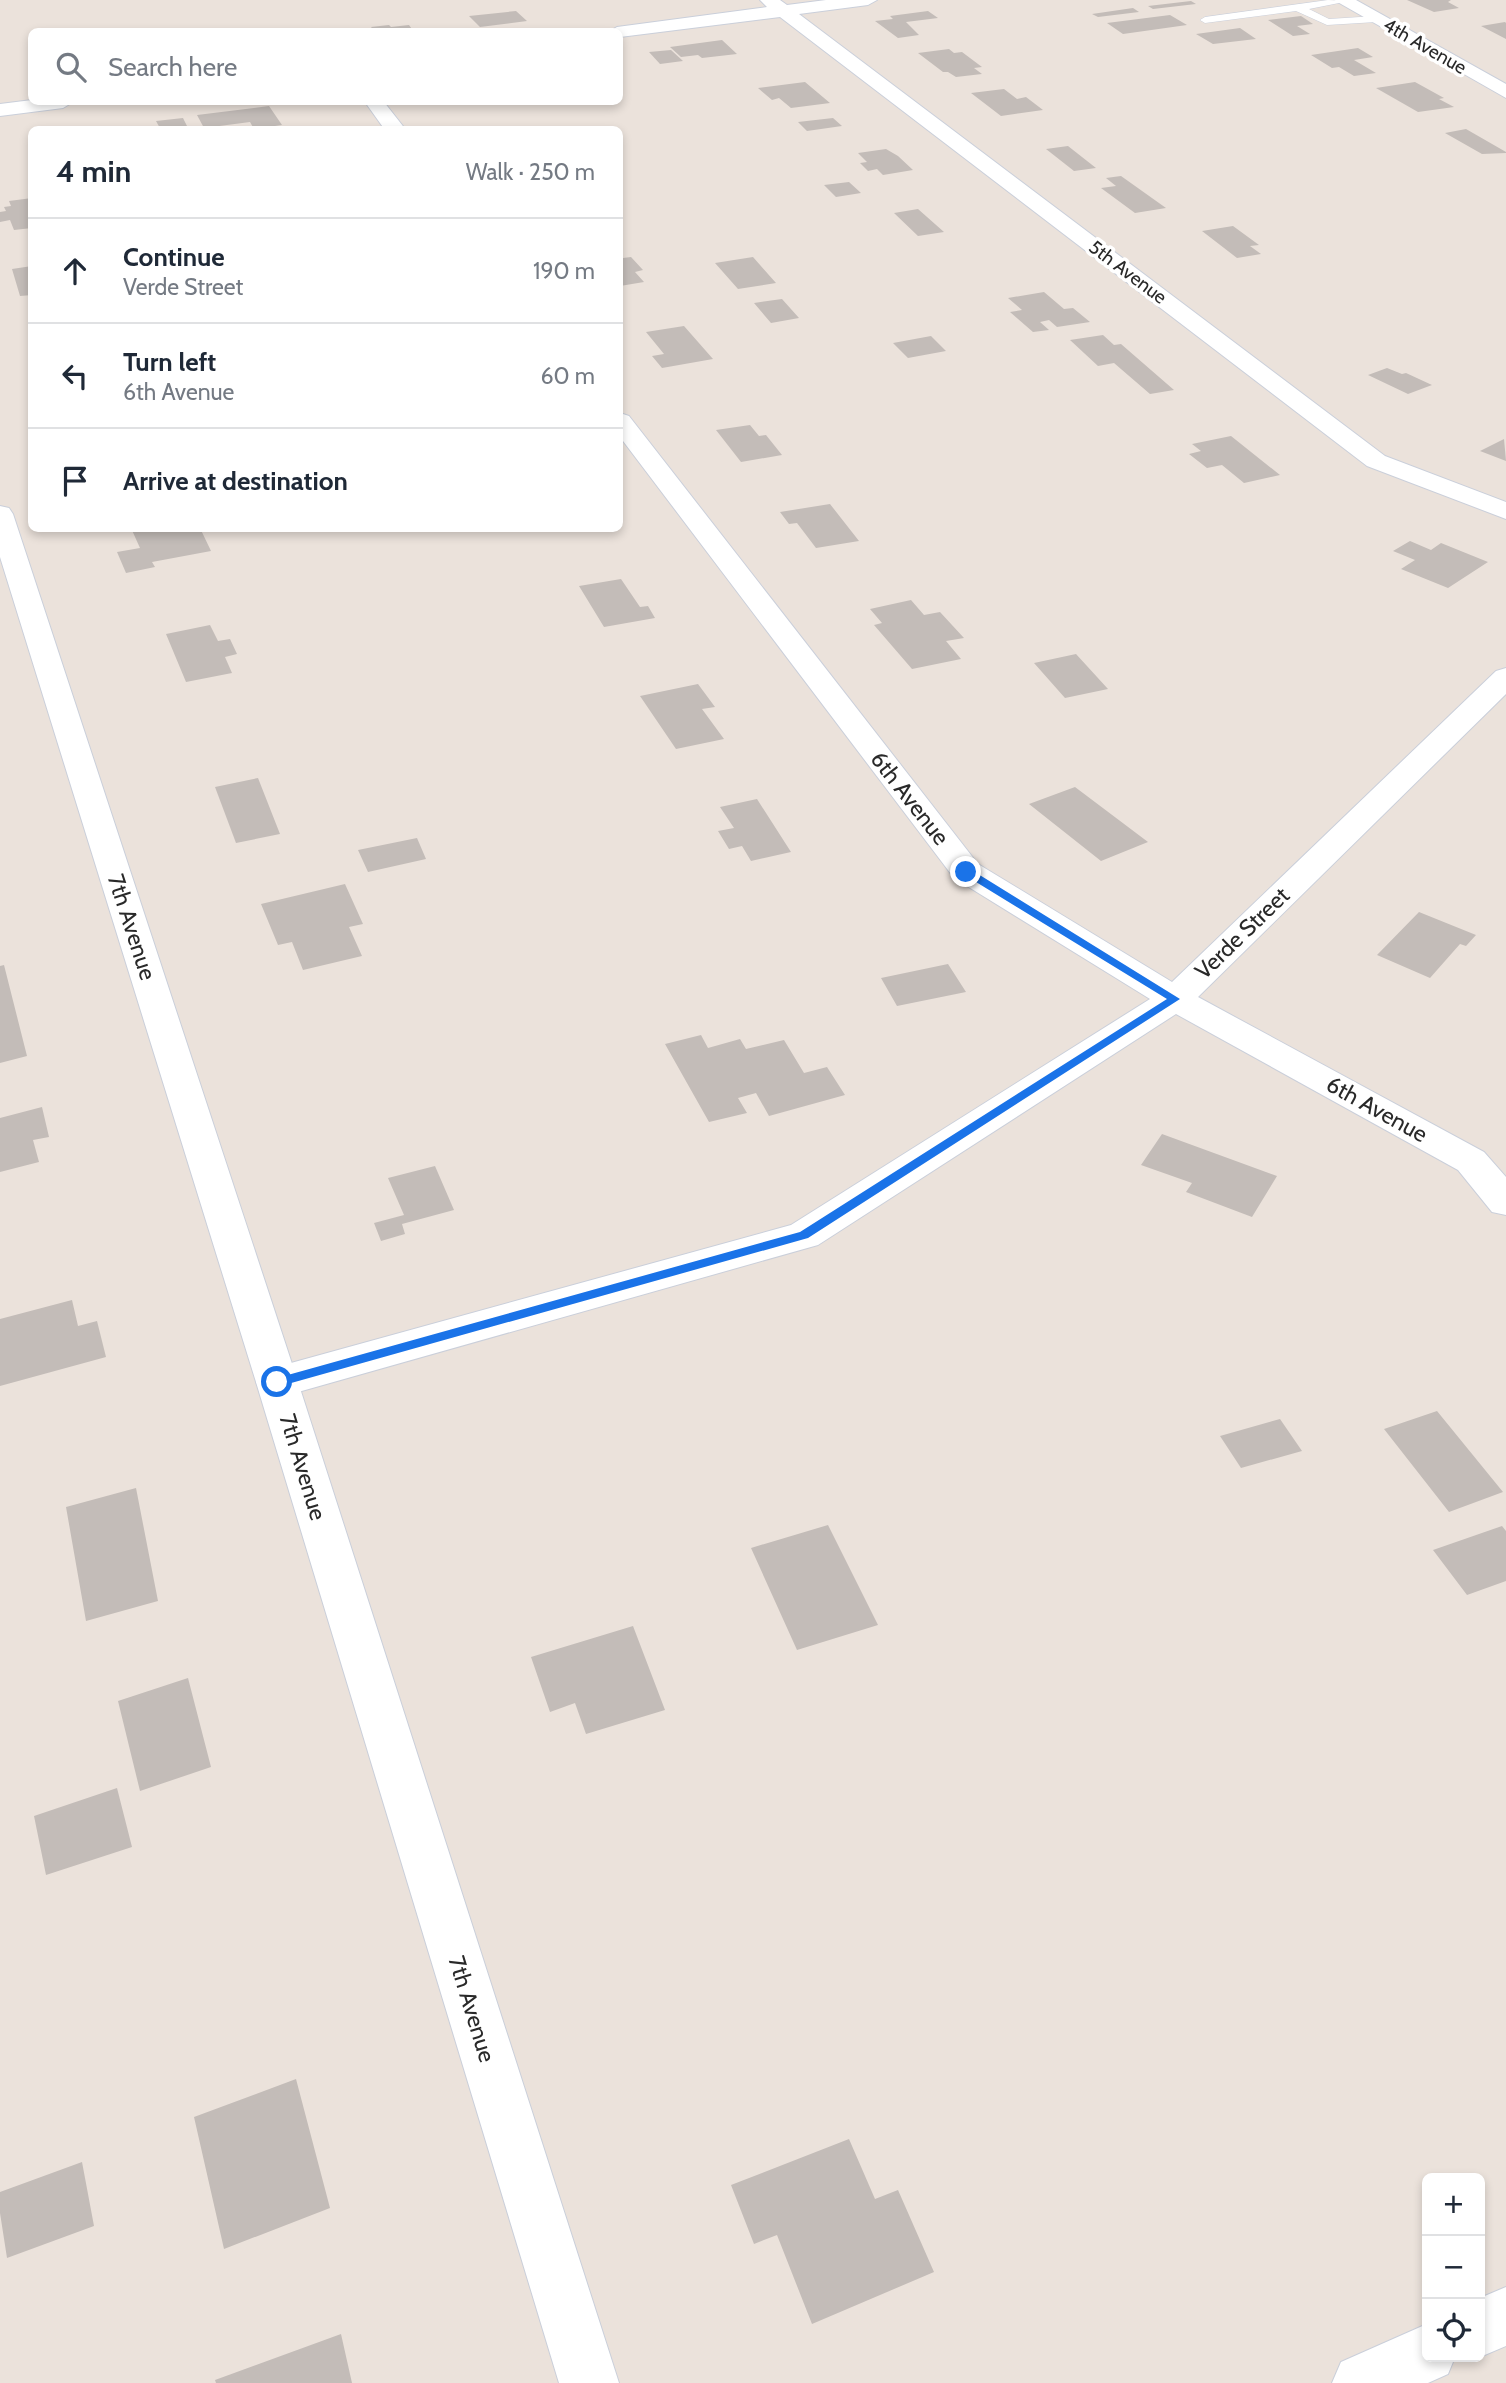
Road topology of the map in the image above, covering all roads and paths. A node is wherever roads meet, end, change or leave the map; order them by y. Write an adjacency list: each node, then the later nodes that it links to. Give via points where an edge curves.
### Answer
1 (868, 0): 3 (street)
2 (1344, 0): 4 (lane); 5 (street, 4th Avenue)
3 (776, 5): 7 (street); 14 (street, 5th Avenue, via 1376,461)
4 (1297, 7): 5 (lane, via 1327,22); 6 (lane)
5 (1376, 19): 8 (street, 4th Avenue)
6 (1205, 20)
7 (623, 31)
8 (1506, 92)
9 (39, 105): 11 (street)
10 (376, 105): 12 (street)
11 (0, 110)
12 (393, 126)
13 (623, 425): 17 (street, 6th Avenue, via 966,872)
14 (1506, 511)
15 (0, 513): 19 (street, 7th Avenue)
16 (1506, 677): 17 (street, Verde Street)
17 (1175, 999): 18 (street, 6th Avenue, via 1471,1161); 19 (street, Verde Street, via 804,1235)
18 (1506, 1202)
19 (277, 1382): 23 (street, 7th Avenue)
20 (1506, 2316): 21 (street)
21 (1485, 2326)
22 (1422, 2355): 24 (street)
23 (589, 2383)
24 (1362, 2383)

